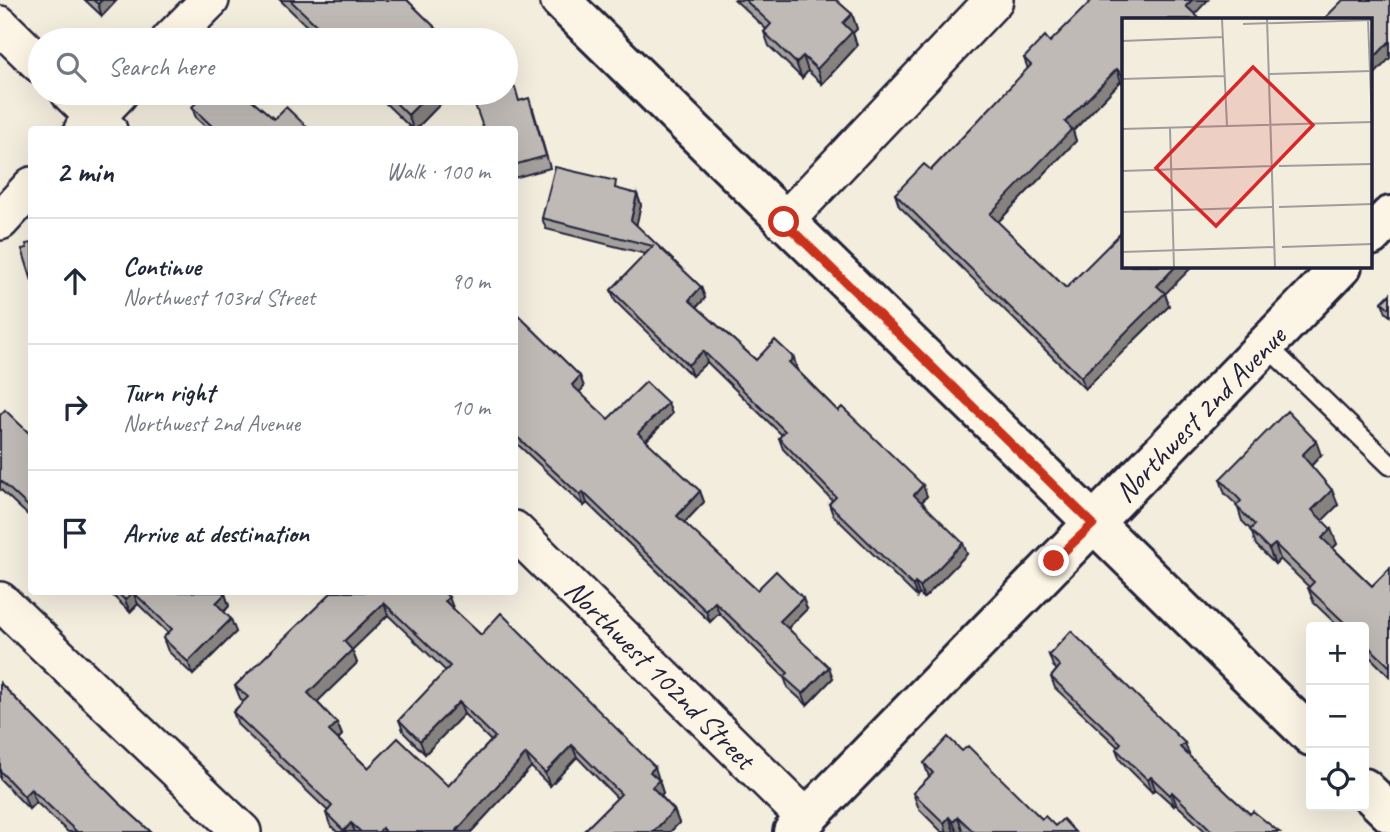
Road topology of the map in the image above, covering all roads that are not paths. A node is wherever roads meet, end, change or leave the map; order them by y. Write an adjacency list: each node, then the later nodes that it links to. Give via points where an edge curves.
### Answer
1 (210, 0): 5 (street)
2 (560, 0): 10 (main road)
3 (994, 0): 10 (street)
4 (0, 25): 6 (street)
5 (182, 28)
6 (28, 52)
7 (28, 190): 9 (street)
8 (1390, 216): 11 (main road)
9 (0, 221)
10 (784, 222): 15 (main road)
11 (1372, 235)
12 (1340, 268): 13 (main road, Northwest 2nd Avenue)
13 (1266, 345): 14 (lane); 15 (main road, Northwest 2nd Avenue)
14 (1390, 465)
15 (1093, 524): 18 (main road); 21 (main road, Northwest 2nd Avenue)
16 (518, 534): 21 (street, Northwest 102nd Street)
17 (0, 601): 22 (street)
18 (1306, 731)
19 (1369, 793): 20 (main road)
20 (1390, 813)
21 (800, 825)
22 (242, 832)

